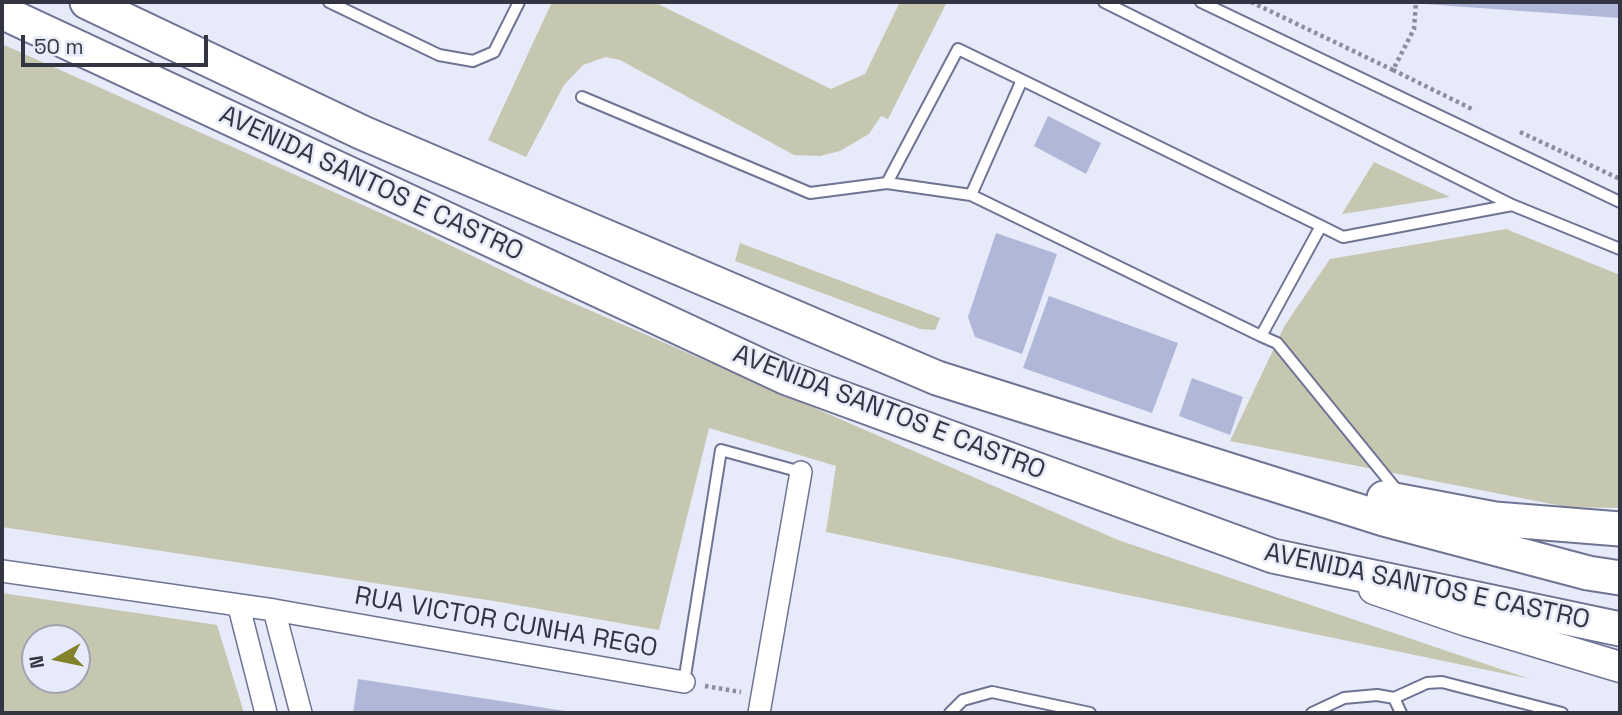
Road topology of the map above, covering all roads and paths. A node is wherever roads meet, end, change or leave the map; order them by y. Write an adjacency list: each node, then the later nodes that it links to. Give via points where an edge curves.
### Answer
1 (86, 2): 22 (main road, AVENIDA SANTOS E CASTRO, via 363,133 937,378)
2 (329, 2): 3 (lane, via 439,55 473,61 494,52)
3 (519, 2)
4 (1104, 2): 18 (lane)
5 (1201, 2): 17 (lane)
6 (1251, 2): 9 (path)
7 (1416, 2): 9 (path, via 1414,29)
8 (2, 12): 26 (main road, AVENIDA SANTOS E CASTRO, via 787,378)
9 (1393, 71): 12 (path)
10 (1022, 80): 15 (lane, via 958,49); 16 (lane); 19 (lane)
11 (582, 97): 15 (lane, via 810,194)
12 (1479, 112)
13 (1514, 129): 14 (path)
14 (1620, 179)
15 (887, 183): 16 (lane)
16 (971, 195): 21 (lane)
17 (1620, 202)
18 (1512, 205): 19 (lane, via 1343,237); 20 (lane)
19 (1321, 226): 21 (lane)
20 (1620, 249)
21 (1261, 336): 24 (lane, via 1277,343)
22 (1188, 457): 24 (main road); 28 (main road, AVENIDA SANTOS E CASTRO, via 1384,519)
23 (801, 472): 33 (lane, RUA VICTOR CUNHA REGO, via 721,450); 35 (street)
24 (1408, 503): 25 (main road, via 1495,519)
25 (1620, 529)
26 (1284, 558): 31 (main road, AVENIDA SANTOS E CASTRO); 32 (street, via 1466,621)
27 (2, 571): 29 (street, RUA VICTOR CUNHA REGO)
28 (1620, 578)
29 (239, 607): 30 (street, RUA VICTOR CUNHA REGO); 36 (street)
30 (274, 610): 33 (street, RUA VICTOR CUNHA REGO); 37 (street)
31 (1620, 629)
32 (1620, 667)
33 (684, 682): 35 (path)
34 (1394, 698): 40 (lane, via 1344,698); 41 (lane); 42 (lane, via 1418,686 1442,682)
35 (761, 705)
36 (266, 713)
37 (301, 713)
38 (950, 713): 39 (lane, via 963,700 992,692)
39 (1090, 713)
40 (1312, 713)
41 (1401, 713)
42 (1562, 713)

